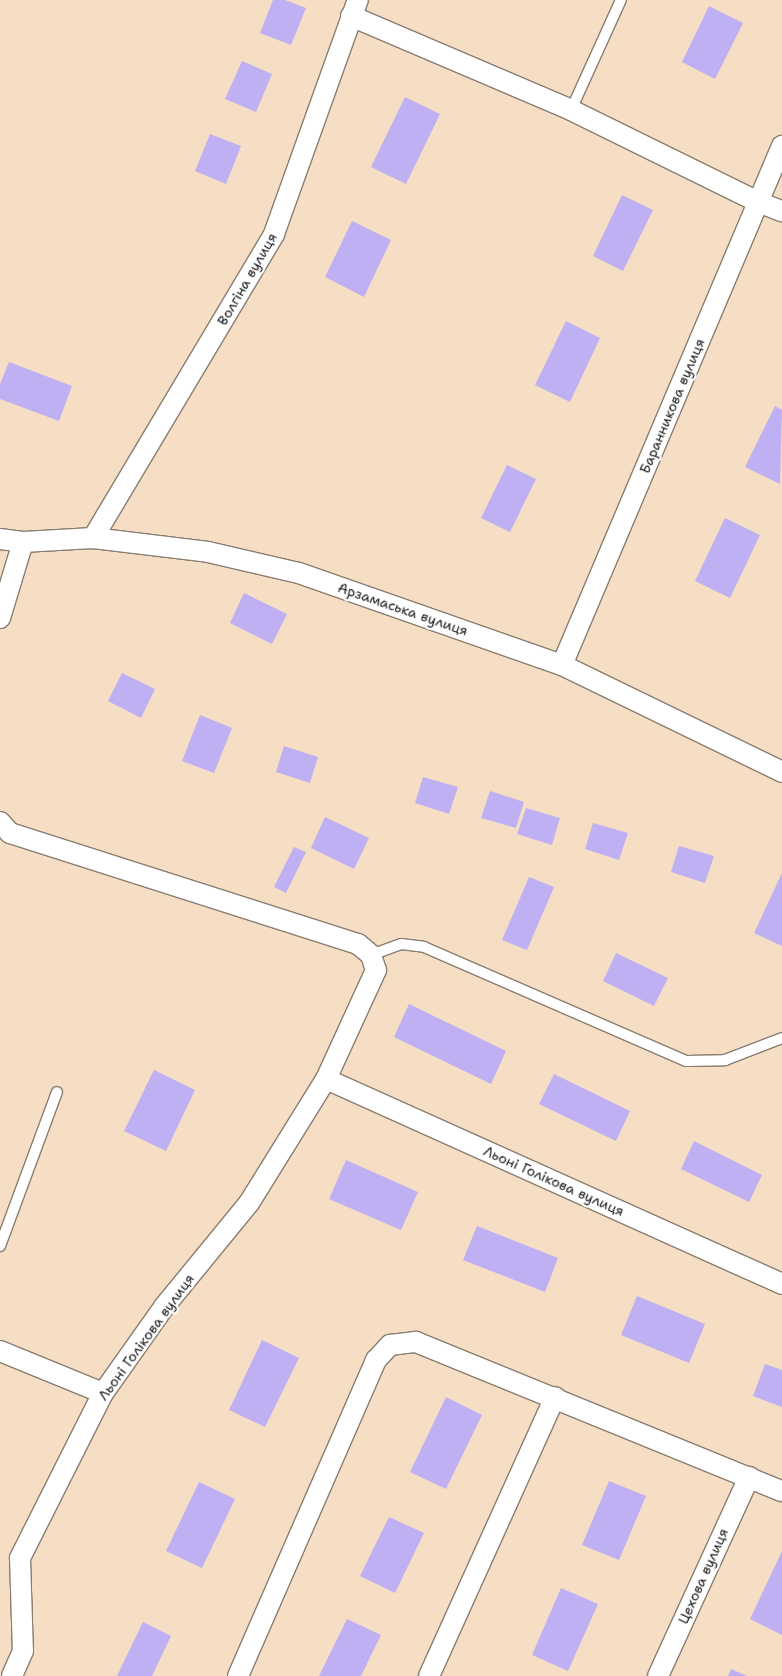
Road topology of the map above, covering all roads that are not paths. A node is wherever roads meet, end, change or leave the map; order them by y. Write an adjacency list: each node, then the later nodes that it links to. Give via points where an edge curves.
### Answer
1 (621, 0): 3 (lane)
2 (355, 8): 3 (street); 7 (street, Волгіна вулиця, via 274,234)
3 (571, 110): 5 (street)
4 (782, 146): 5 (street, Баранникова вулиця)
5 (758, 202): 6 (street); 11 (street, Баранникова вулиця)
6 (782, 211)
7 (94, 538): 9 (street, Арзамаська вулиця); 11 (street, Арзамаська вулиця, via 208,552 299,573)
8 (0, 540): 9 (street, Арзамаська вулиця)
9 (23, 542): 10 (street)
10 (0, 618)
11 (562, 665): 12 (street, Арзамаська вулиця)
12 (782, 772)
13 (0, 822): 14 (street, via 10,833 358,944)
14 (371, 955): 15 (lane, via 401,944 424,948 686,1062 725,1060); 16 (street, Льоні Голікова вулиця, via 375,962 374,978)
15 (782, 1038)
16 (326, 1079): 19 (street, Льоні Голікова вулиця); 21 (street, Льоні Голікова вулиця, via 249,1203 164,1307)
17 (57, 1092): 18 (lane)
18 (0, 1246)
19 (782, 1284)
20 (0, 1351): 21 (street)
21 (103, 1393): 25 (street, Льоні Голікова вулиця, via 20,1558 23,1651)
22 (555, 1398): 23 (street); 26 (street, via 416,1342 390,1345 376,1360); 27 (street)
23 (748, 1477): 24 (street); 28 (street, Цехова вулиця)
24 (782, 1491)
25 (12, 1676)
26 (238, 1676)
27 (430, 1676)
28 (658, 1676)

